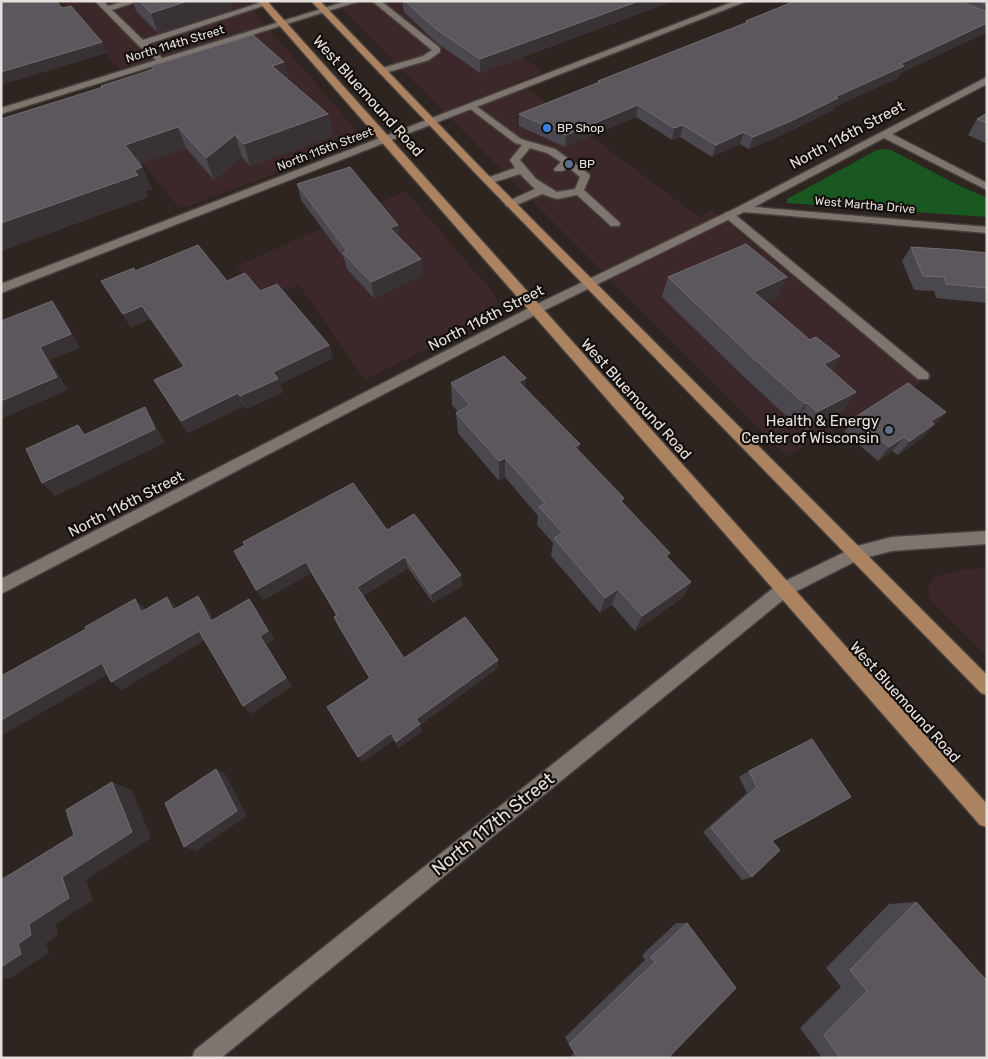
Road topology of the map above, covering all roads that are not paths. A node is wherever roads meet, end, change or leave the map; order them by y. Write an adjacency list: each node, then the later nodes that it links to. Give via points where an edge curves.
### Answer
1 (98, 1): 8 (street)
2 (135, 1): 8 (street)
3 (315, 1): 9 (main road, West Bluemound Road)
4 (356, 1): 9 (street, North 114th Street)
5 (376, 1): 13 (street, via 437,50 426,58)
6 (743, 1): 15 (street, North 115th Street)
7 (264, 3): 10 (main road, West Bluemound Road); 11 (street)
8 (106, 9): 11 (street)
9 (324, 11): 10 (street, North 114th Street); 13 (main road, West Bluemound Road)
10 (281, 24): 12 (street, North 114th Street); 19 (main road, West Bluemound Road)
11 (141, 42): 12 (street)
12 (161, 61): 16 (street, North 114th Street)
13 (382, 71): 17 (main road, West Bluemound Road)
14 (987, 80): 18 (street, North 116th Street)
15 (472, 106): 17 (street, North 115th Street); 20 (street)
16 (1, 111)
17 (431, 122): 19 (street, North 115th Street); 24 (main road, West Bluemound Road)
18 (884, 134): 26 (street); 29 (street, North 116th Street)
19 (384, 139): 34 (street, North 115th Street); 35 (main road, West Bluemound Road)
20 (527, 145): 21 (street, via 550,150); 23 (street, via 515,160)
21 (568, 162): 22 (street); 27 (street, via 585,176)
22 (559, 169)
23 (521, 170): 24 (street); 25 (street)
24 (488, 181): 28 (main road, West Bluemound Road)
25 (541, 185): 27 (street, via 557,196); 28 (street)
26 (987, 187)
27 (579, 191): 31 (street)
28 (510, 204): 33 (main road, West Bluemound Road)
29 (742, 209): 30 (street, North 116th Street); 32 (street, West Martha Drive)
30 (729, 215): 33 (street, North 116th Street); 36 (street)
31 (615, 224)
32 (987, 230)
33 (587, 284): 35 (street, North 116th Street); 38 (main road, West Bluemound Road)
34 (1, 289)
35 (535, 310): 39 (street, North 116th Street); 40 (main road, West Bluemound Road)
36 (924, 376)
37 (987, 537): 38 (street, North 117th Street, via 892,544)
38 (857, 553): 40 (street, North 117th Street); 41 (main road, West Bluemound Road)
39 (1, 587)
40 (783, 590): 42 (main road, West Bluemound Road); 43 (street, North 117th Street)
41 (987, 687)
42 (987, 818)
43 (203, 1058)

